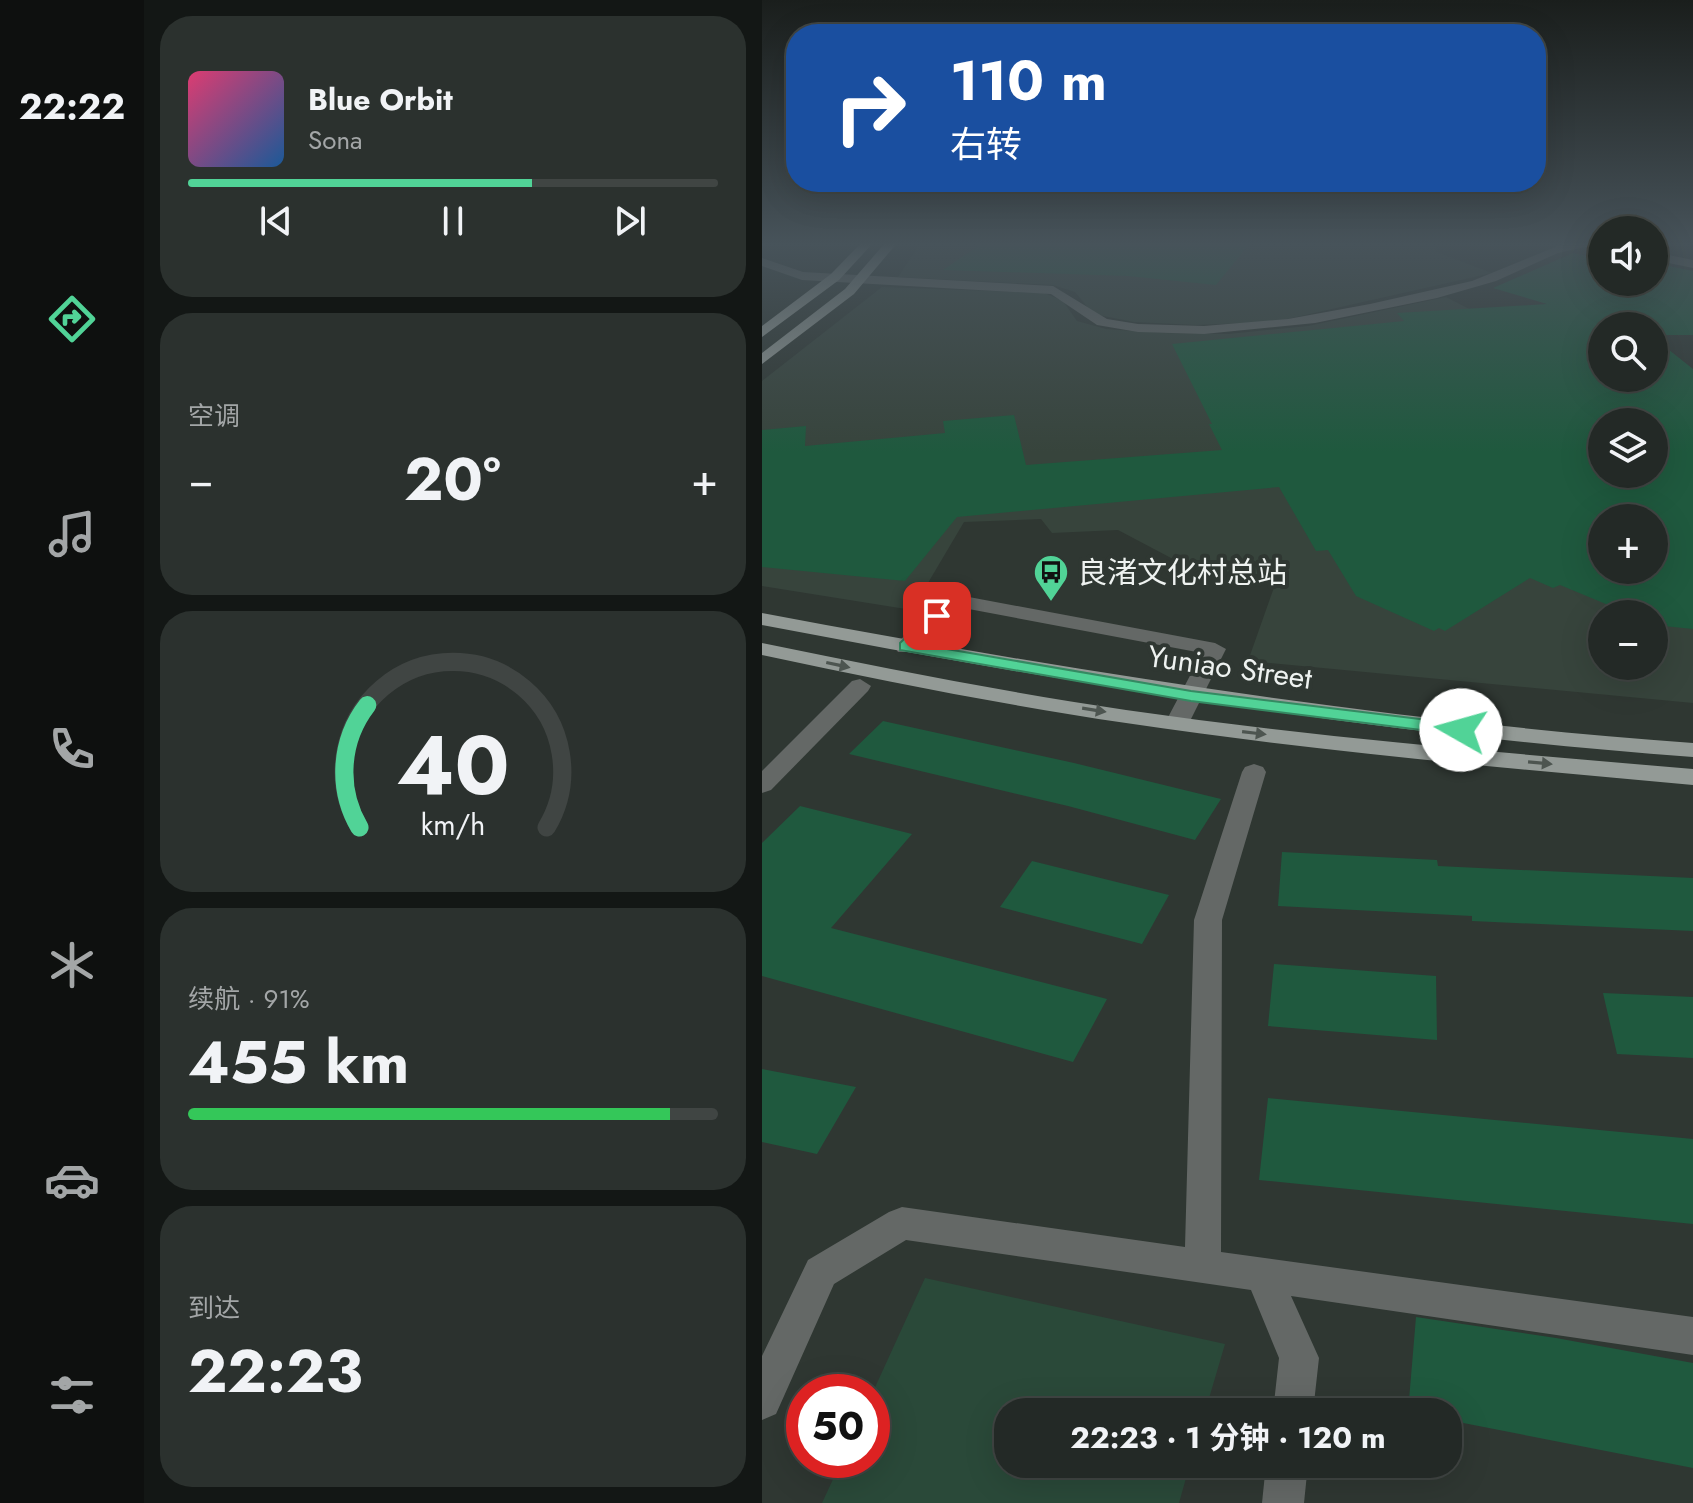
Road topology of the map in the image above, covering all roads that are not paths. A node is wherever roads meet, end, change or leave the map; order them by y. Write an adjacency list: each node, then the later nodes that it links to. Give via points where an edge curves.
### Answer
1 (789, 312): 5 (main road)
2 (822, 312): 6 (main road)
3 (1081, 312): 4 (street, via 1105,323 1161,330 1229,330)
4 (1350, 312)
5 (762, 333)
6 (762, 360)
7 (762, 619): 8 (main road, Yuniao Street)
8 (906, 647): 11 (main road, Yuniao Street); 11 (street, via 953,600 1215,649)
9 (762, 649): 12 (main road, Yuniao Street, one-way to 12, via 873,673)
10 (860, 686): 16 (street)
11 (1191, 696): 12 (street); 13 (main road, Yuniao Street, via 1461,730)
12 (1177, 723): 15 (main road, Yuniao Street, one-way to 15)
13 (1693, 750)
14 (1254, 772): 17 (street, via 1208,920)
15 (1693, 777)
16 (762, 785)
17 (1203, 1266): 18 (street); 21 (street, via 902,1223 821,1272)
18 (1263, 1274): 19 (street); 20 (street, via 1299,1358)
19 (1693, 1336)
20 (1295, 1398)
21 (762, 1400)
22 (1286, 1478): 23 (street)
23 (1283, 1503)

